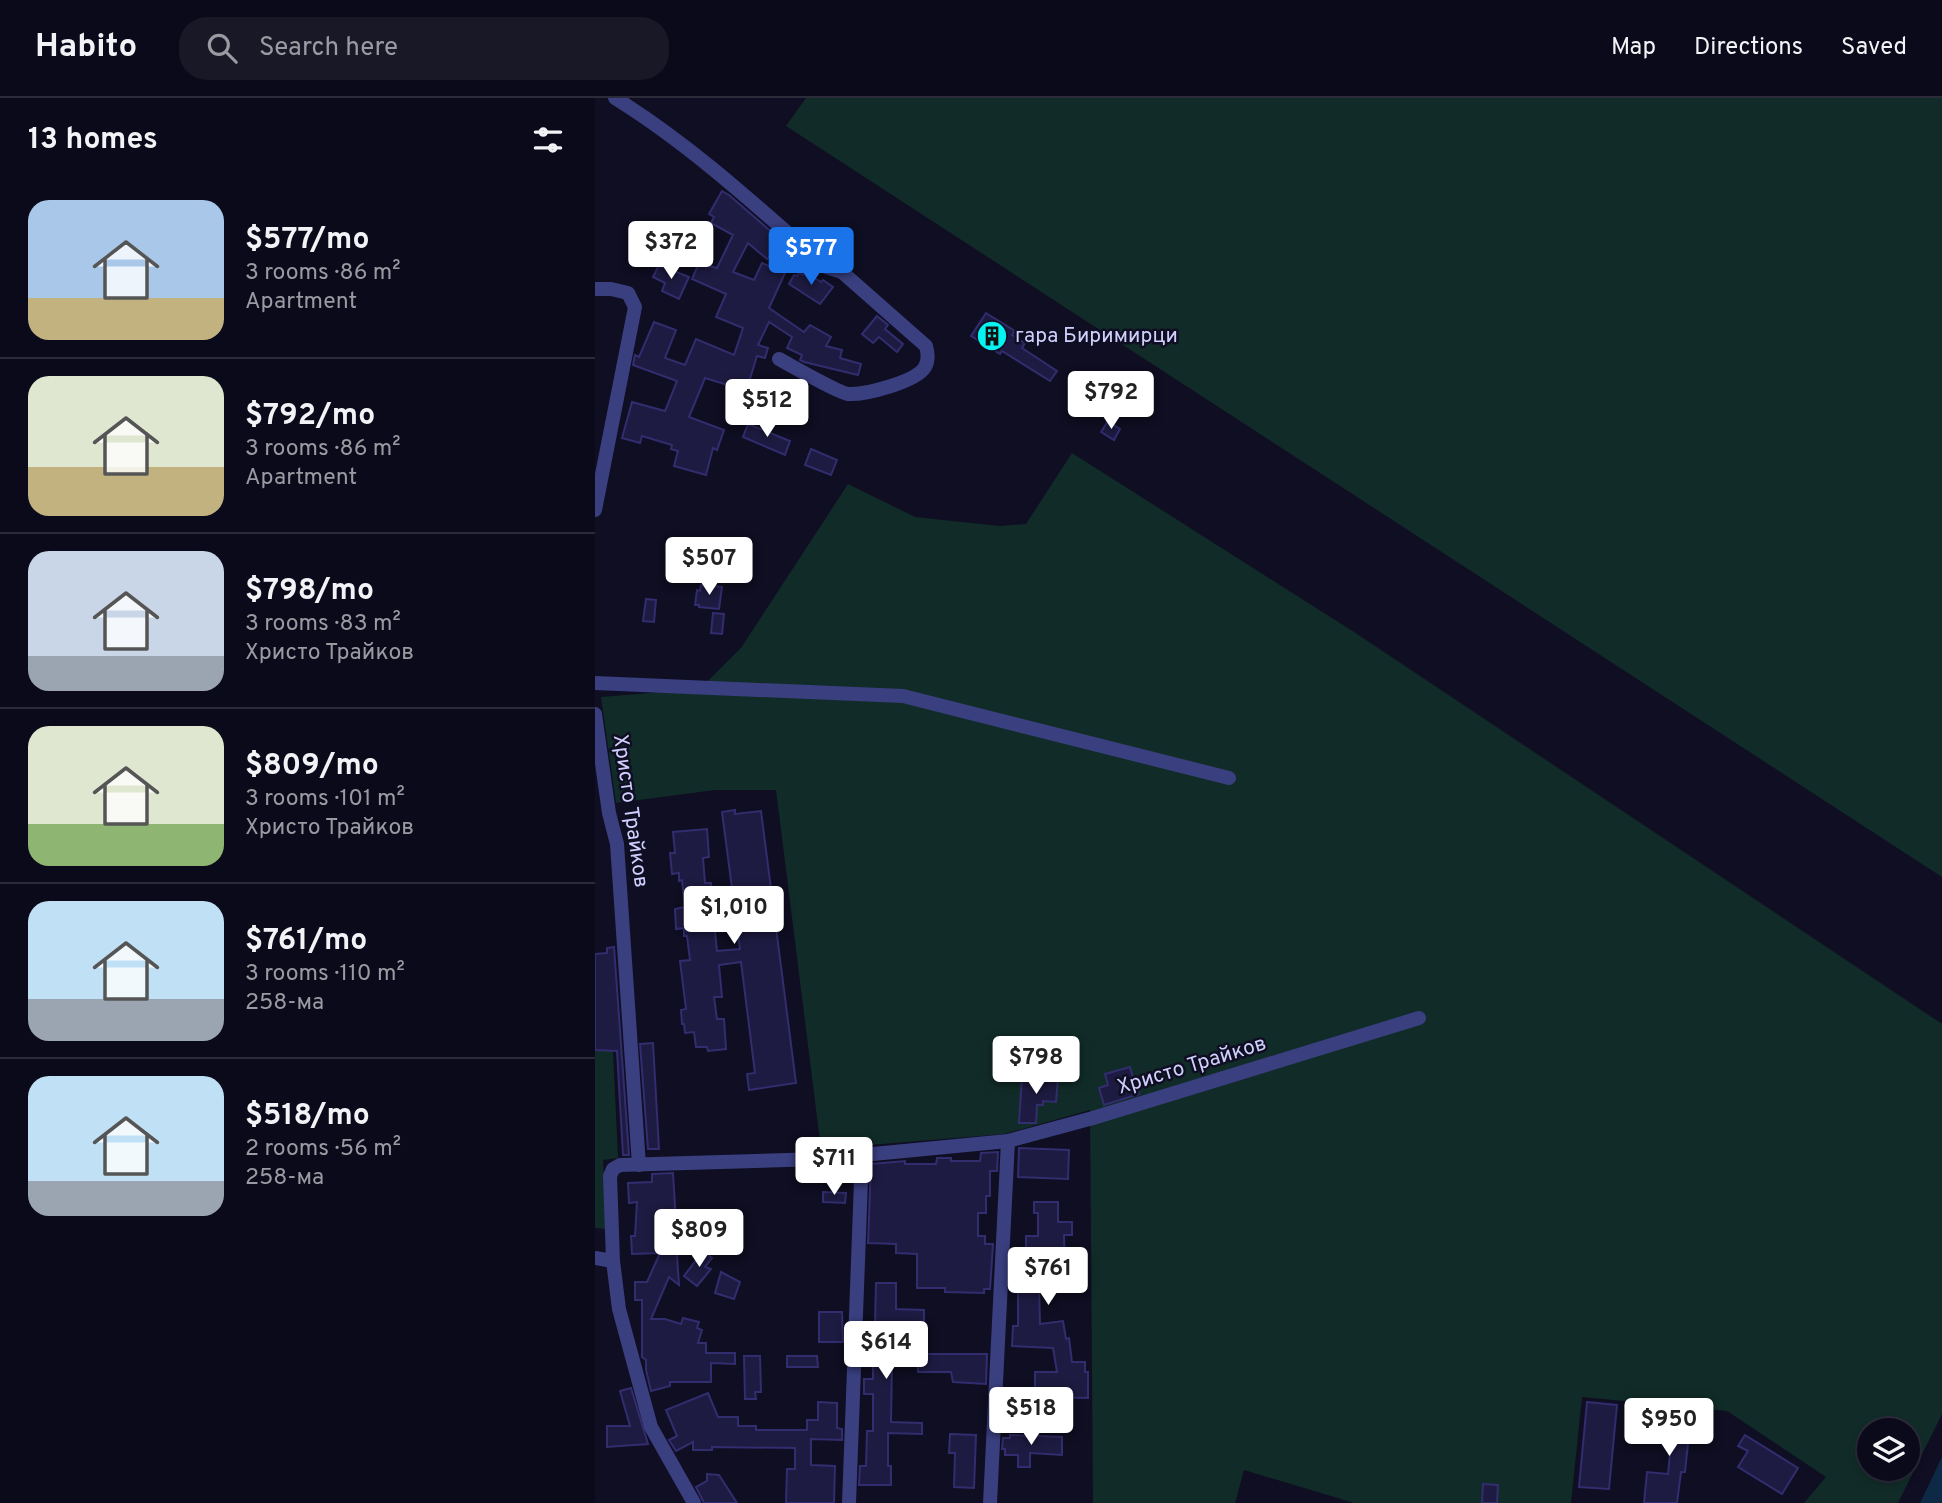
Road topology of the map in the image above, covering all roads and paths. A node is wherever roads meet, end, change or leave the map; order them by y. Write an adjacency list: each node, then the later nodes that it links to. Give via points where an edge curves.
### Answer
1 (615, 98): 3 (street, via 747,198 826,267 842,272 926,346 928,355 918,375 876,391 846,394)
2 (595, 289): 4 (street, via 628,293 635,307)
3 (779, 359)
4 (595, 510)
5 (595, 683): 7 (street, via 903,696)
6 (595, 714): 11 (street, Христо Трайков, via 617,844)
7 (1229, 778)
8 (1419, 1018): 9 (street, Христо Трайков)
9 (1008, 1141): 10 (street, Христо Трайков); 16 (street)
10 (862, 1154): 11 (street, Христо Трайков); 15 (street)
11 (639, 1165): 13 (street, Христо Трайков, via 613,1169 611,1176)
12 (595, 1258): 13 (street)
13 (613, 1261): 14 (street, Христо Трайков, via 619,1309 651,1427)
14 (694, 1503)
15 (849, 1503)
16 (990, 1503)

